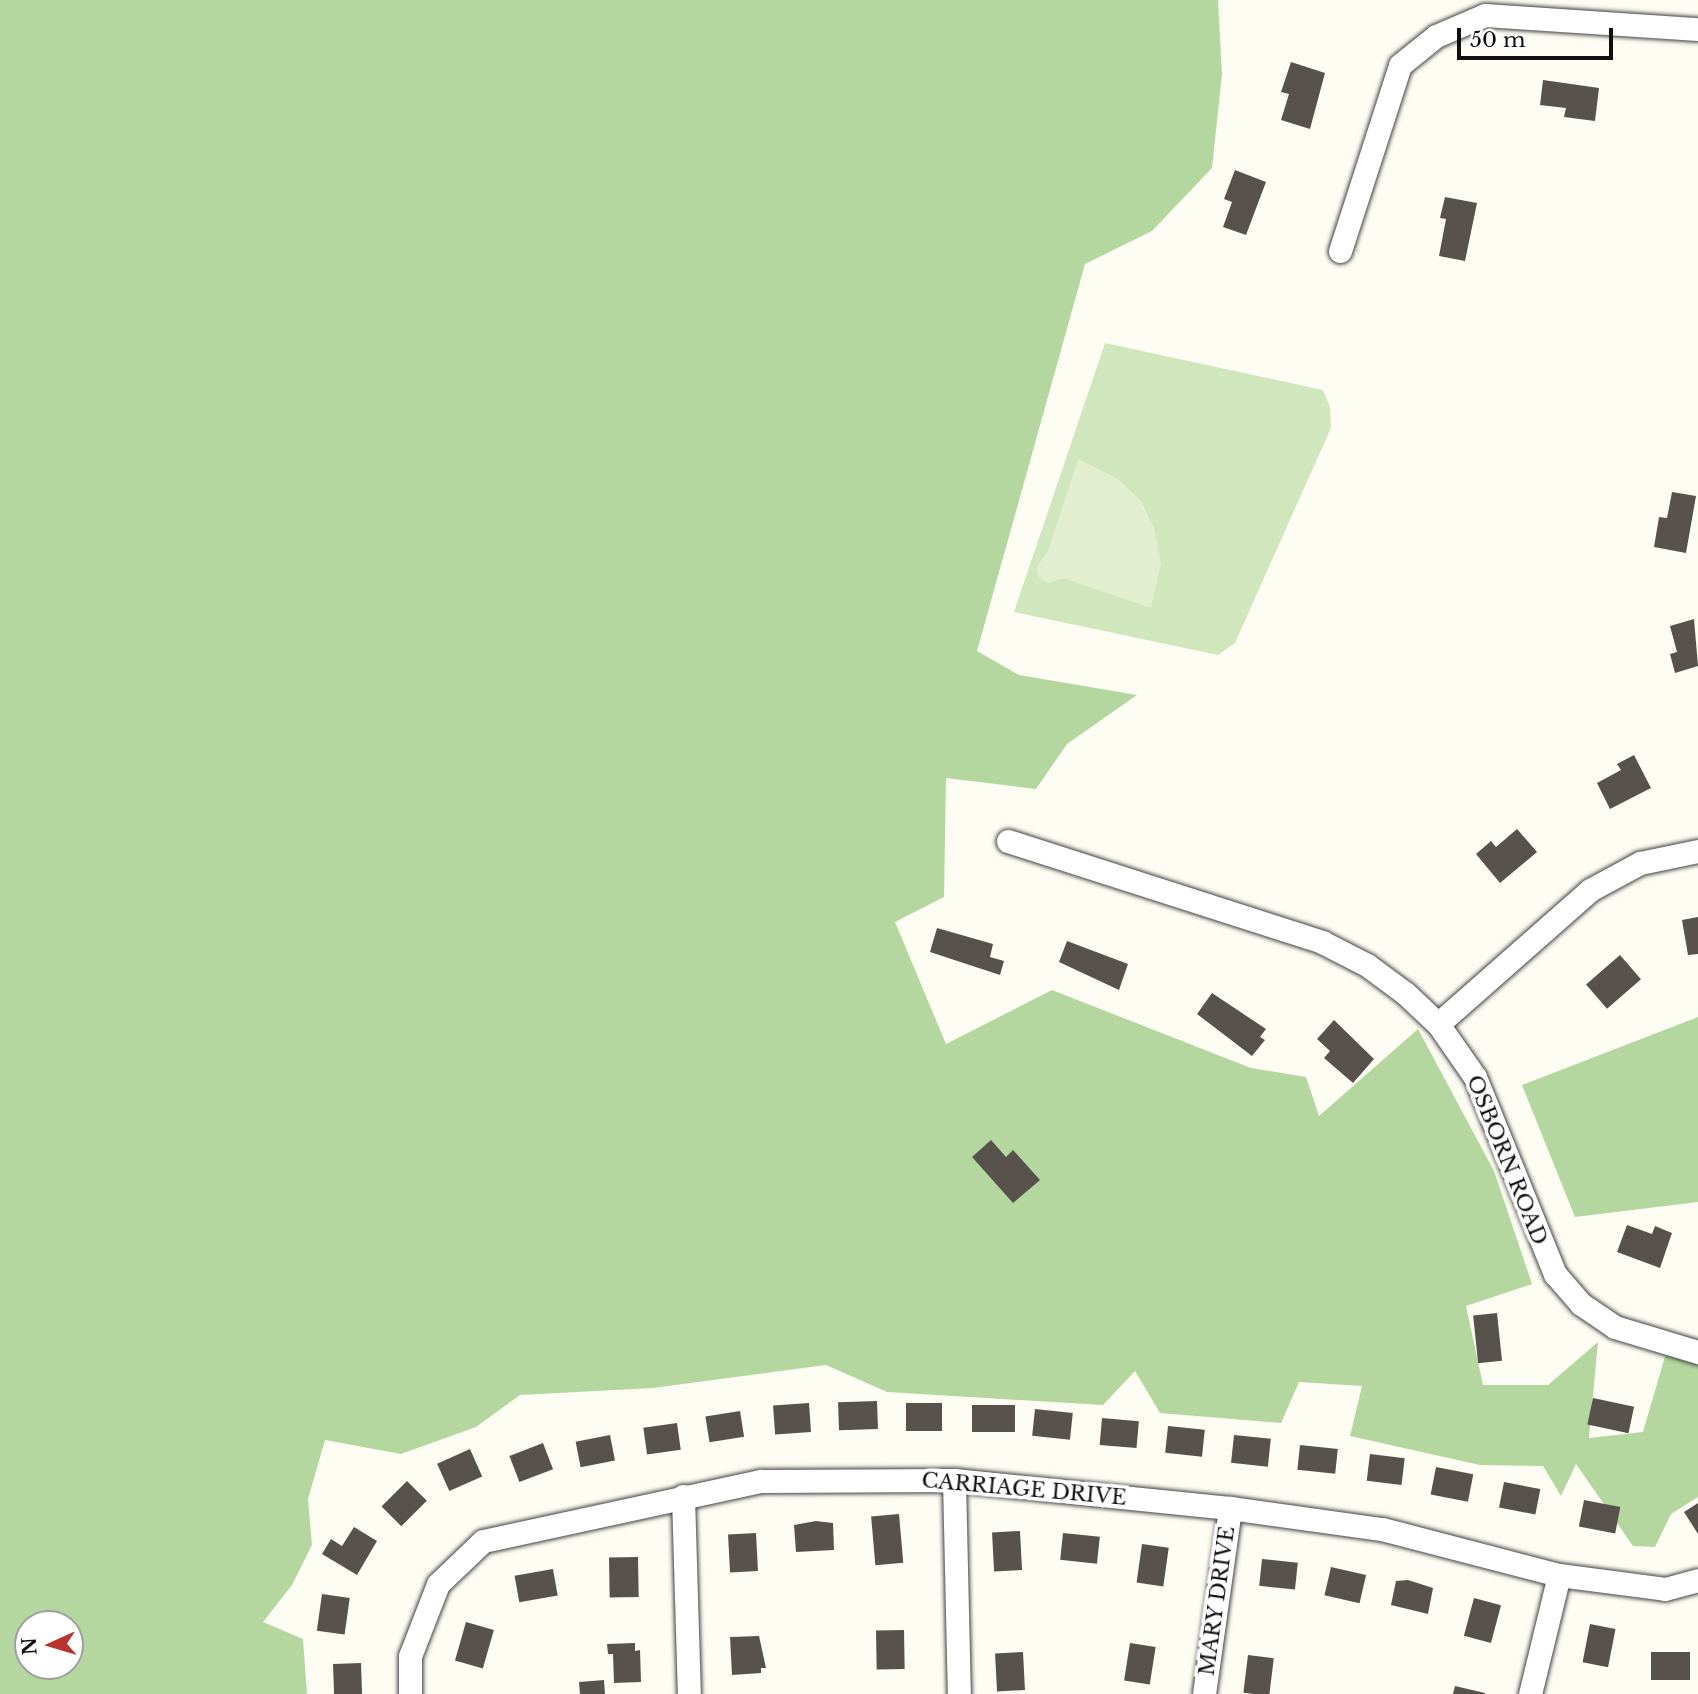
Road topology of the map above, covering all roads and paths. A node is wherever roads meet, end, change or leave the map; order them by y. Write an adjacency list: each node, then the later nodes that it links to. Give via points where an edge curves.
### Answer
1 (1698, 29): 2 (street, via 1485,15 1436,36 1400,65)
2 (1340, 251)
3 (1008, 841): 5 (street, OSBORN ROAD, via 1322,942 1367,965)
4 (1698, 852): 5 (street, via 1640,863 1590,890)
5 (1438, 1024): 6 (street, OSBORN ROAD, via 1475,1077 1555,1274 1581,1304 1615,1326)
6 (1698, 1352)
7 (954, 1480): 8 (street, CARRIAGE DRIVE, via 761,1481); 9 (street, CARRIAGE DRIVE); 14 (street)
8 (683, 1496): 12 (street, CARRIAGE DRIVE, via 483,1541 438,1584 410,1656); 13 (street)
9 (1230, 1508): 10 (street, CARRIAGE DRIVE, via 1382,1529); 15 (street, MARY DRIVE)
10 (1559, 1576): 11 (street, CARRIAGE DRIVE, via 1665,1589); 16 (street)
11 (1698, 1580)
12 (410, 1694)
13 (689, 1694)
14 (959, 1694)
15 (1204, 1694)
16 (1530, 1694)

